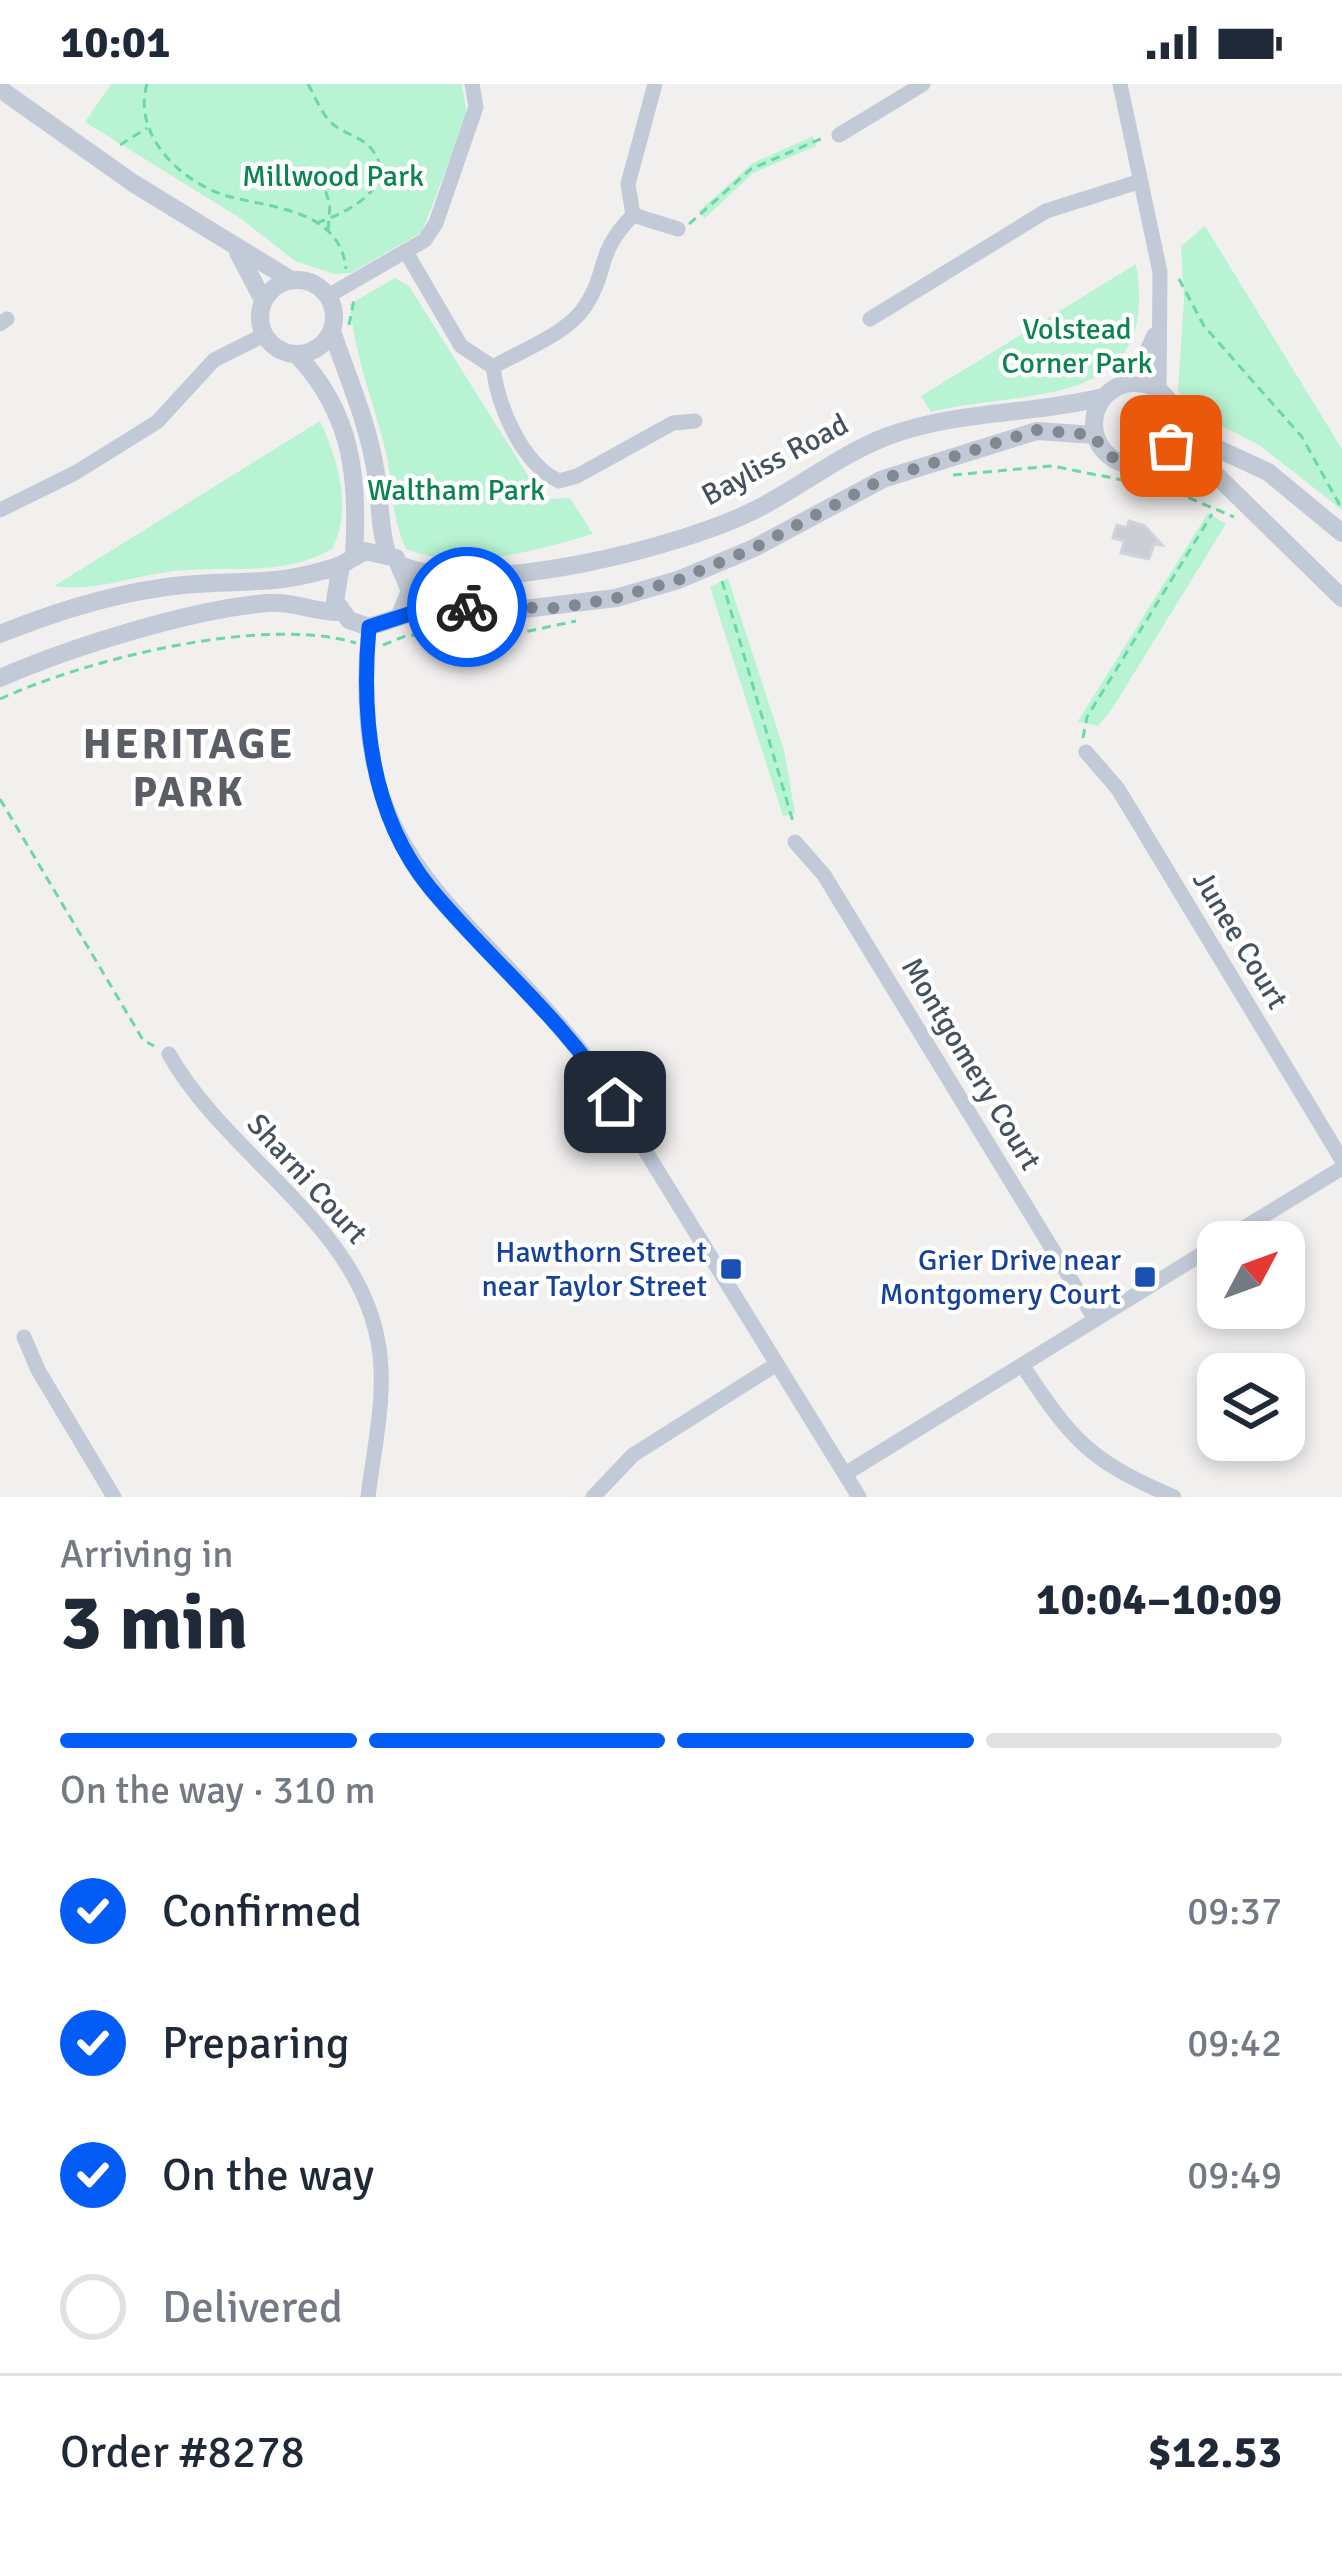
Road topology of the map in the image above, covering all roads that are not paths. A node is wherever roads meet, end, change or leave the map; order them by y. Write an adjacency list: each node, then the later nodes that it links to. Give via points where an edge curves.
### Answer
1 (472, 84): 11 (street, via 476,107 436,223)
2 (655, 84): 8 (street, via 628,184)
3 (923, 84): 6 (street)
4 (1120, 84): 7 (street)
5 (1, 89): 10 (street, via 133,183)
6 (839, 135)
7 (1141, 181): 15 (street, via 1046,211); 17 (street, via 1160,272)
8 (633, 215): 9 (street); 20 (street, via 604,248 589,302 574,320)
9 (678, 229)
10 (229, 238): 12 (street); 14 (street)
11 (406, 252): 13 (street); 20 (street, via 461,346)
12 (292, 280): 13 (street); 14 (street)
13 (328, 296): 16 (street)
14 (263, 300): 18 (street)
15 (870, 319)
16 (332, 331): 19 (street, via 318,348); 30 (street, via 366,426 377,519)
17 (1156, 332): 21 (street); 22 (street, via 1137,372)
18 (264, 335): 19 (street); 27 (street, via 214,360 157,422)
19 (297, 355): 29 (street, via 328,387 343,427 354,477)
20 (494, 367): 24 (street, via 502,413 545,475 559,482 673,424)
21 (1159, 391): 22 (street, Bayliss Road, via 1139,383); 23 (street)
22 (1110, 392): 25 (street, via 1096,408); 30 (street, Bayliss Road, via 884,437 760,508 648,549 460,577 429,577)
23 (1176, 419): 26 (street); 28 (street, via 1203,442 1268,472)
24 (695, 421)
25 (1094, 435): 26 (street, via 1122,464); 33 (street, via 1037,430 883,479 754,548 616,598 507,610 434,606)
26 (1162, 456): 31 (street, via 1209,467)
27 (0, 510)
28 (1342, 532)
29 (348, 560): 30 (street, Bayliss Road); 32 (street, via 334,589); 35 (street, Bayliss Road, via 271,584 145,591)
30 (395, 560): 33 (street, via 410,591)
31 (1342, 598)
32 (341, 612): 34 (street); 36 (street, via 243,607)
33 (400, 615): 34 (street)
34 (369, 627): 45 (street, via 370,753 402,845 428,886 593,1066)
35 (0, 634)
36 (0, 678)
37 (1086, 752): 40 (street, Junee Court, via 1118,790)
38 (795, 842): 43 (street, Montgomery Court, via 824,875)
39 (170, 1054): 49 (street, Sharni Court, via 192,1094 336,1246 367,1301 381,1370)
40 (1342, 1164): 41 (street)
41 (1254, 1221)
42 (1197, 1257): 43 (street)
43 (1095, 1319): 46 (street)
44 (24, 1337): 48 (street)
45 (777, 1364): 47 (street); 50 (street, via 633,1455)
46 (1022, 1364): 47 (street); 52 (street, via 1088,1454)
47 (845, 1474): 51 (street)
48 (114, 1497)
49 (368, 1497)
50 (593, 1497)
51 (860, 1497)
52 (1174, 1497)

